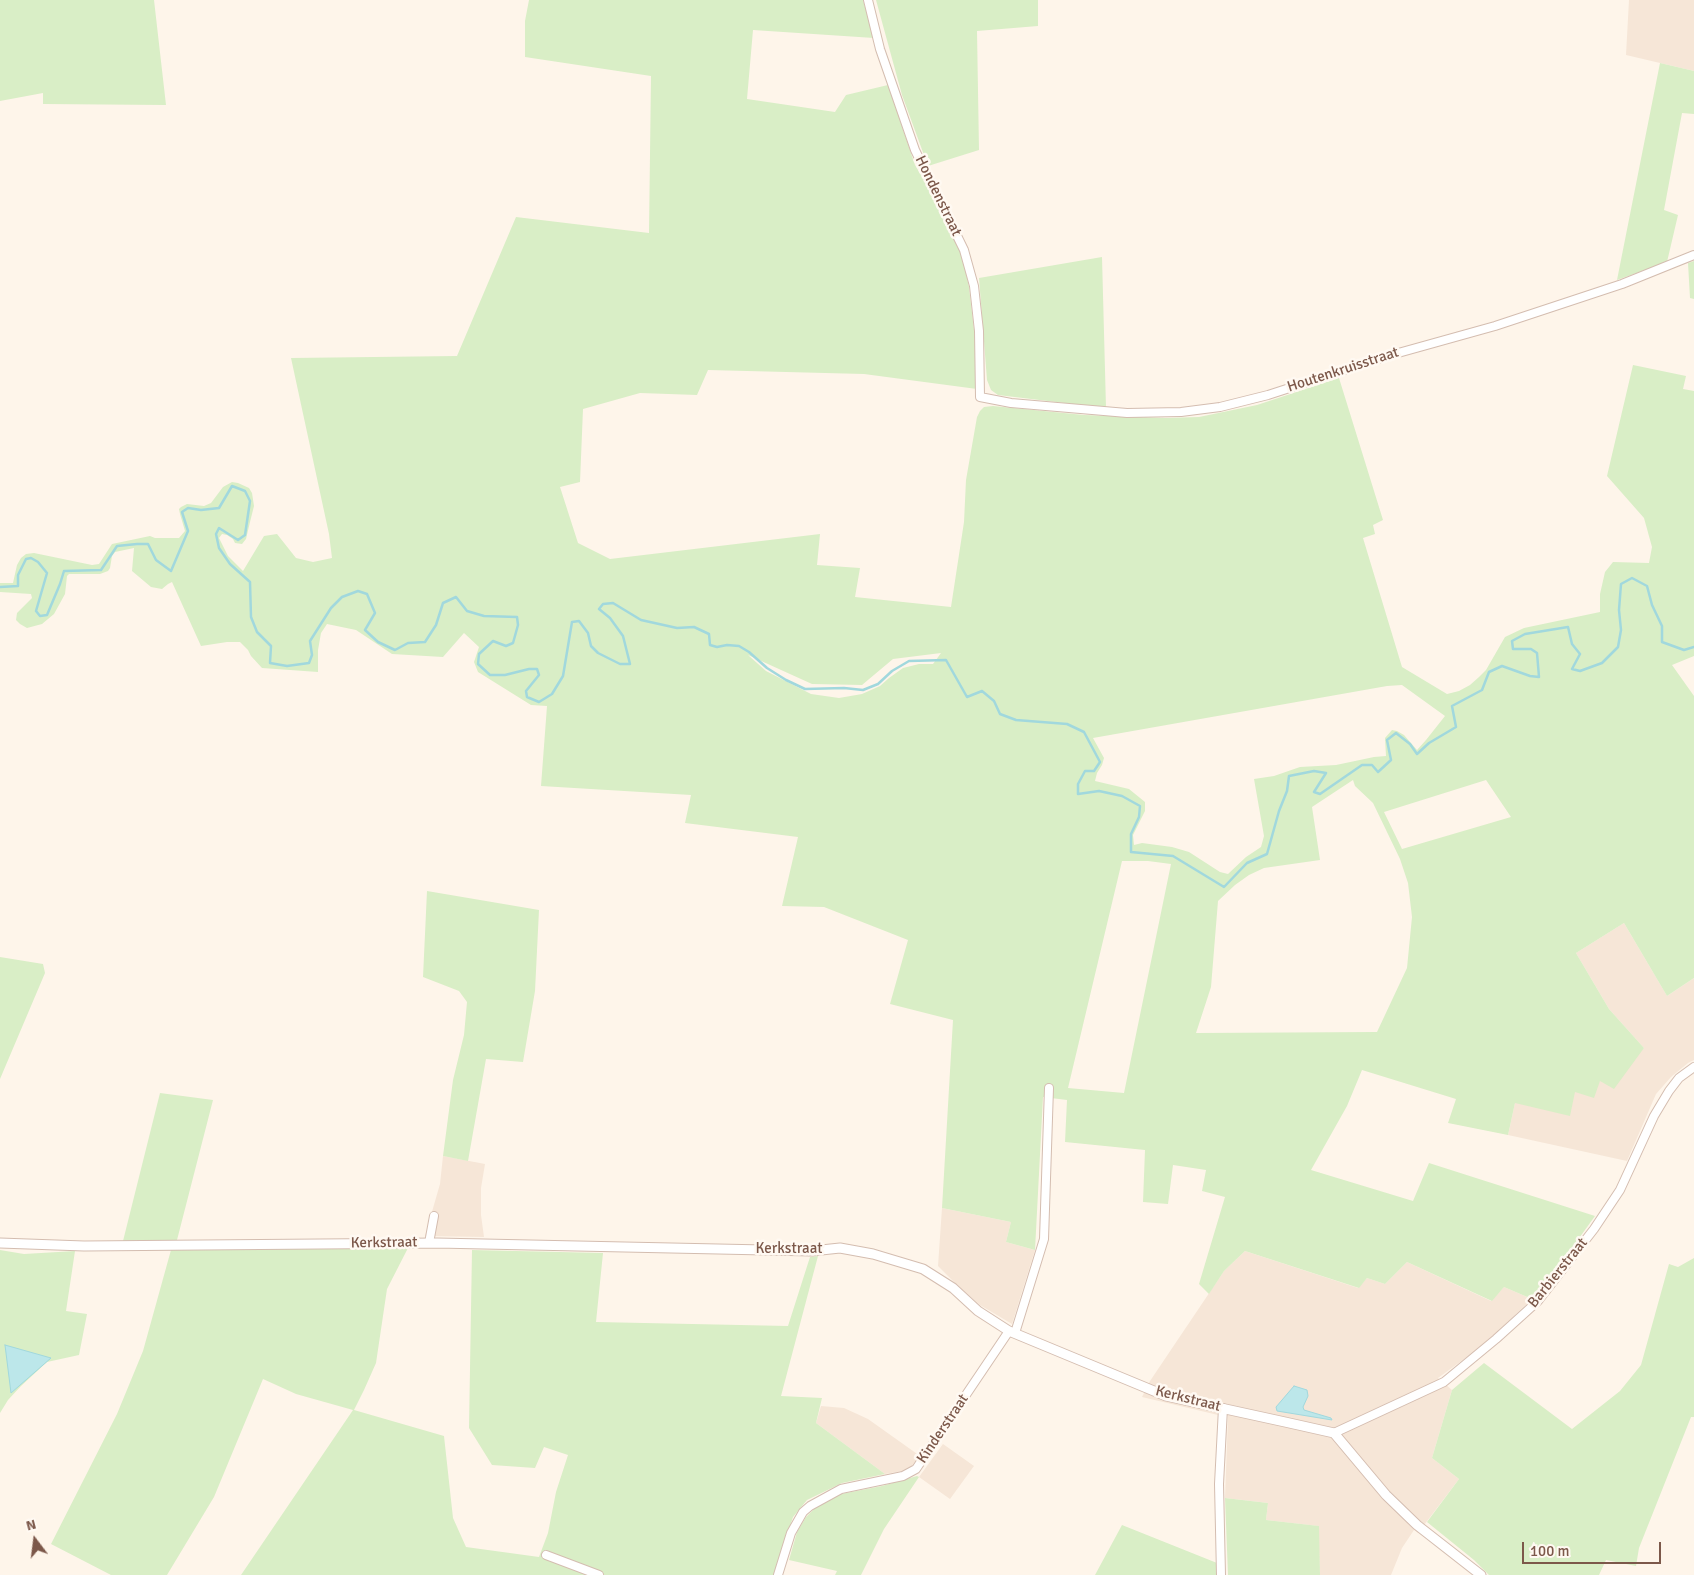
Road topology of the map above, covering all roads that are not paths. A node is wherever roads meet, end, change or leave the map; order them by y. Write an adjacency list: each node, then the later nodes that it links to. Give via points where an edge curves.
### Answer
1 (868, 0): 3 (street, Hondenstraat, via 880,49 915,150 964,250 974,286 979,331)
2 (1694, 255): 3 (street, Houtenkruisstraat, via 1513,320 1220,408 1127,413 1011,404)
3 (980, 397)
4 (1694, 1067): 11 (street, Barbierstraat, via 1668,1091 1620,1190 1538,1301 1444,1382)
5 (1050, 1088): 9 (street, Kinderstraat, via 1044,1239)
6 (434, 1216): 8 (street)
7 (0, 1243): 8 (street, Kerkstraat, via 84,1246)
8 (429, 1243): 9 (street, Kerkstraat, via 840,1248 923,1269 953,1288 978,1311)
9 (1012, 1332): 10 (street, Kerkstraat, via 1166,1396); 14 (street, Kinderstraat, via 916,1469 903,1476 841,1489 810,1506 791,1533)
10 (1223, 1408): 11 (street, Kerkstraat); 15 (street)
11 (1334, 1434): 16 (street, via 1386,1496)
12 (546, 1555): 13 (street)
13 (599, 1575)
14 (778, 1575)
15 (1221, 1575)
16 (1481, 1575)

